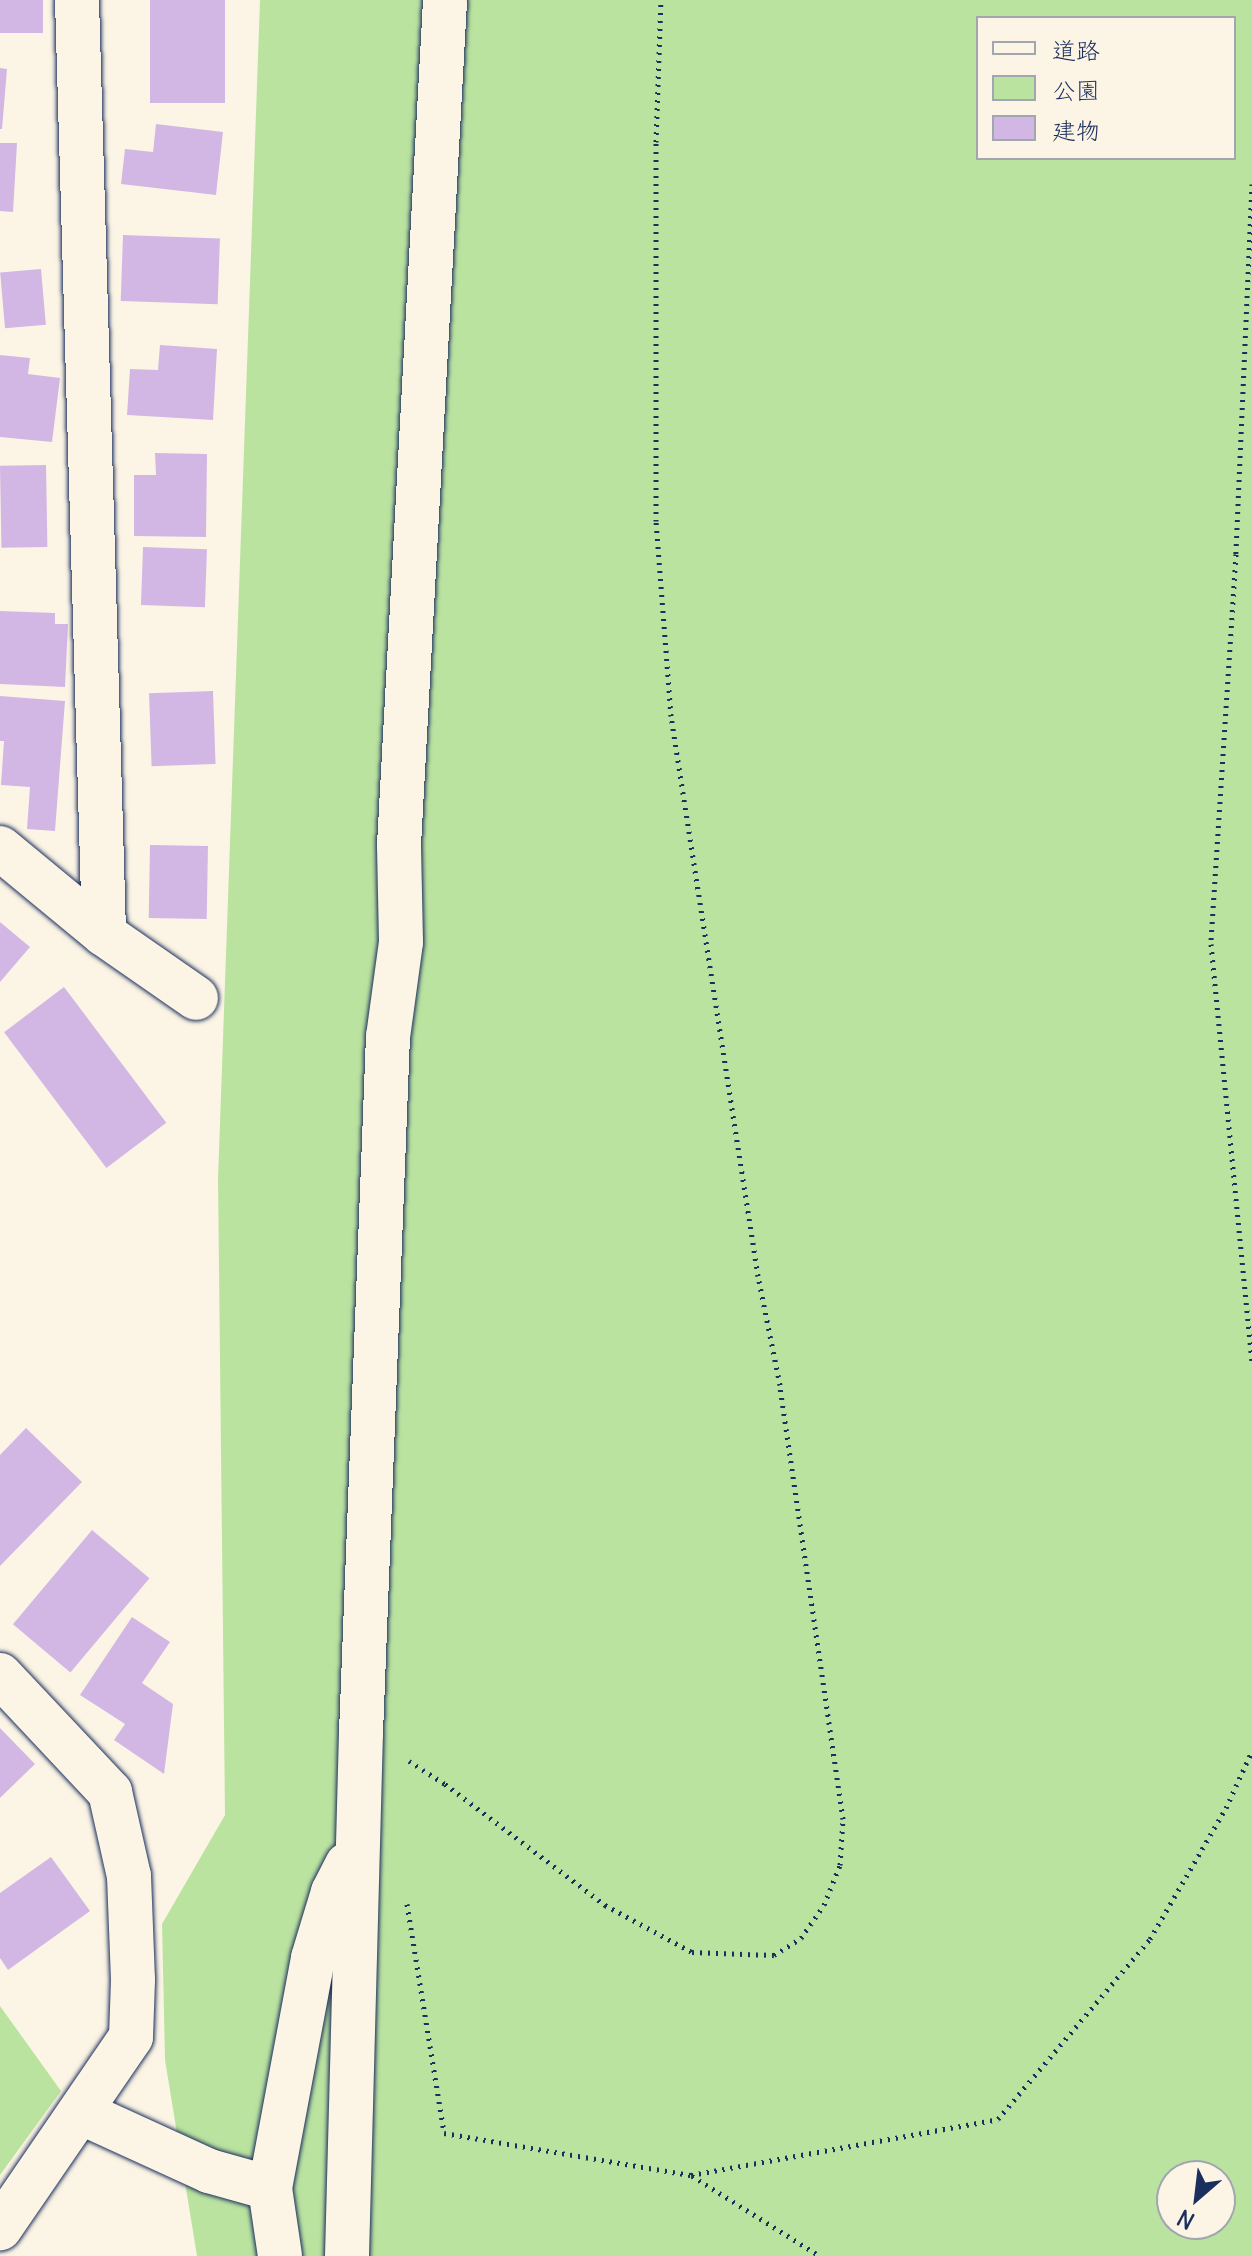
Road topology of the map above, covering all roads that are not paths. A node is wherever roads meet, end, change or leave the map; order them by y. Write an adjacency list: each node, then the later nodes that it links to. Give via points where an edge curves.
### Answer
1 (77, 0): 4 (street)
2 (445, 0): 7 (street, via 399,845 401,942 388,1037)
3 (0, 848): 4 (street)
4 (104, 934): 5 (street)
5 (196, 998)
6 (0, 1675): 8 (street, via 110,1792 129,1876 131,2037)
7 (358, 1844): 9 (street, via 333,1892 313,1958); 12 (street)
8 (80, 2112): 9 (street, via 209,2171); 10 (street)
9 (270, 2188): 11 (street)
10 (0, 2228)
11 (280, 2256)
12 (347, 2256)

